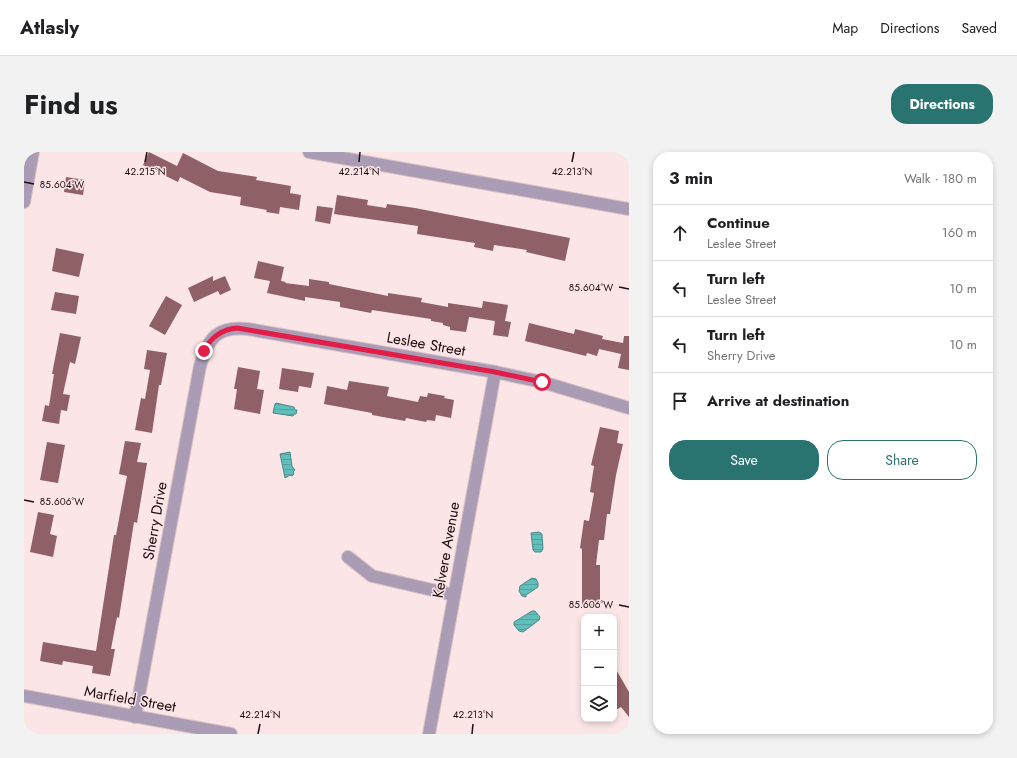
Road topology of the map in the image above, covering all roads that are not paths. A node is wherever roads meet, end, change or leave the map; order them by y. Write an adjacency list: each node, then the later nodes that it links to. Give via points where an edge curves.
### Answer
1 (33, 152): 3 (street)
2 (309, 152): 4 (street)
3 (24, 202)
4 (629, 209)
5 (216, 335): 6 (street, Leslee Street, via 230,328 248,329); 11 (street, Sherry Drive, via 208,344 200,366)
6 (495, 372): 7 (street, Leslee Street, via 542,382); 9 (street, Kelvere Avenue)
7 (629, 408)
8 (348, 557): 9 (street, via 372,576)
9 (454, 595): 13 (street, Kelvere Avenue)
10 (24, 696): 11 (street, Marfield Street)
11 (135, 717): 12 (street, Marfield Street)
12 (231, 734)
13 (429, 734)

